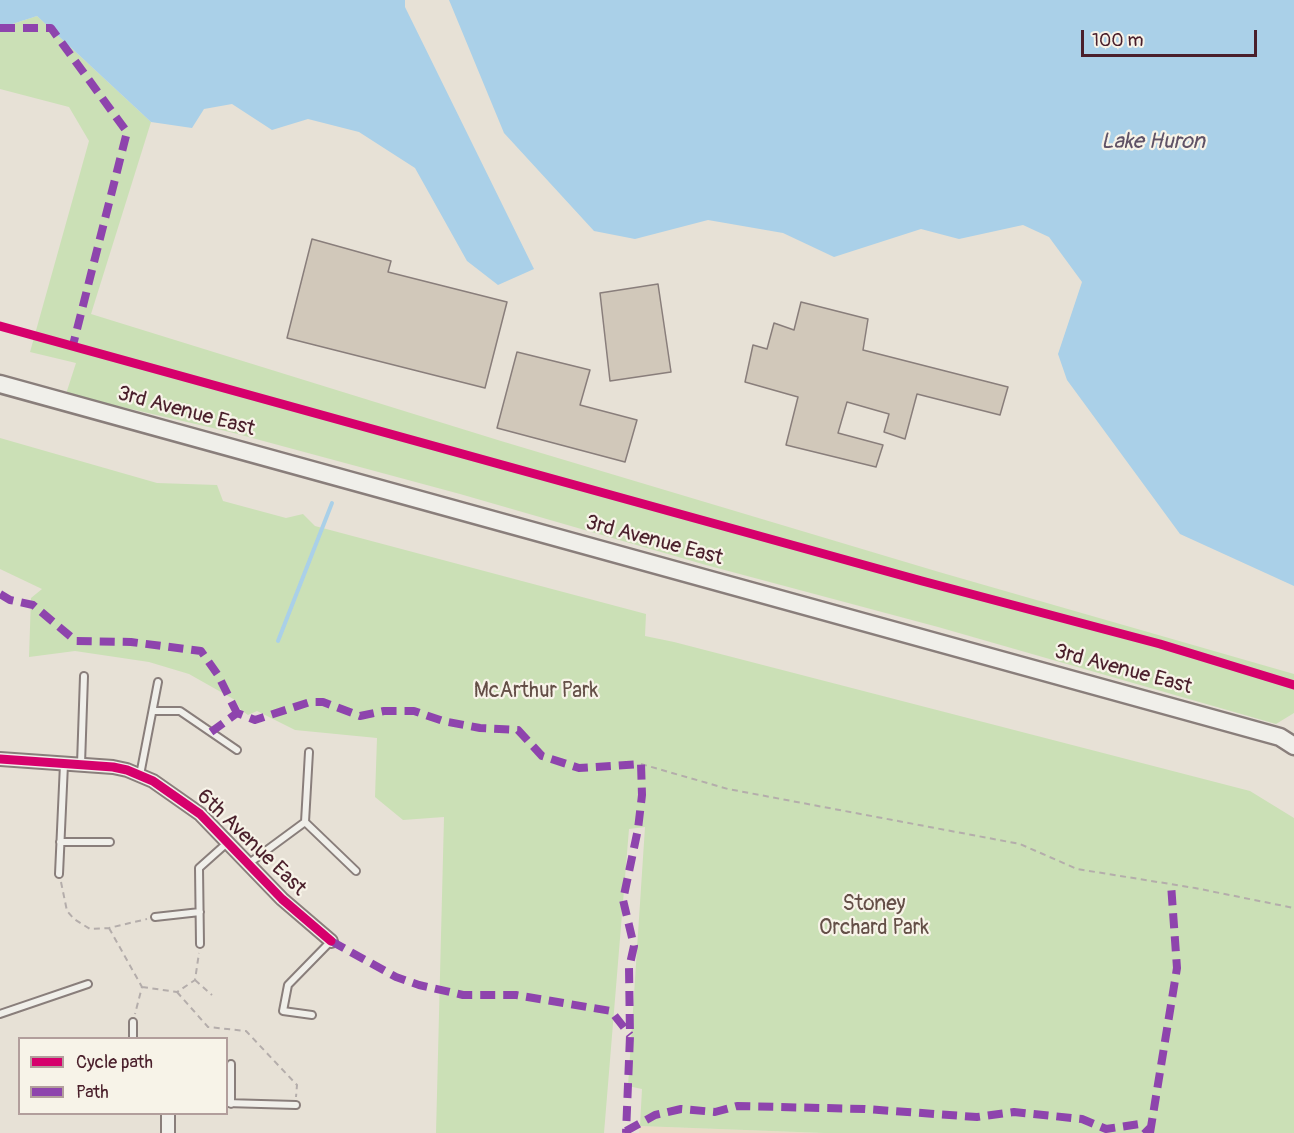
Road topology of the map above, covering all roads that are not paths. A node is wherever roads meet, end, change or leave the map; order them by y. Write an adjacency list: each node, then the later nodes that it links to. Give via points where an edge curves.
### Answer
1 (0, 384): 5 (main road, 3rd Avenue East, via 1280,737)
2 (84, 676): 10 (lane)
3 (158, 682): 4 (lane)
4 (153, 711): 6 (lane, via 180,711); 11 (lane)
5 (1294, 746)
6 (237, 750)
7 (309, 752): 12 (lane)
8 (0, 759): 9 (street, 6th Avenue East)
9 (64, 763): 10 (street, 6th Avenue East); 13 (lane)
10 (81, 764): 11 (street, 6th Avenue East)
11 (141, 775): 15 (street, 6th Avenue East, via 200,814)
12 (305, 822): 16 (lane); 17 (lane)
13 (60, 842): 14 (lane); 18 (lane)
14 (110, 842)
15 (227, 843): 16 (street, 6th Avenue East); 19 (lane, via 199,868)
16 (248, 864): 21 (street, 6th Avenue East)
17 (357, 871)
18 (59, 874)
19 (200, 912): 20 (lane); 22 (lane)
20 (155, 917)
21 (331, 941): 25 (lane, via 288,985 283,1011)
22 (200, 944)
23 (88, 984): 24 (lane)
24 (0, 1014)
25 (312, 1015)
26 (133, 1022): 27 (lane)
27 (133, 1037)
28 (231, 1064): 29 (lane)
29 (229, 1104): 30 (lane)
30 (296, 1105)
31 (168, 1115): 32 (street)
32 (168, 1133)

